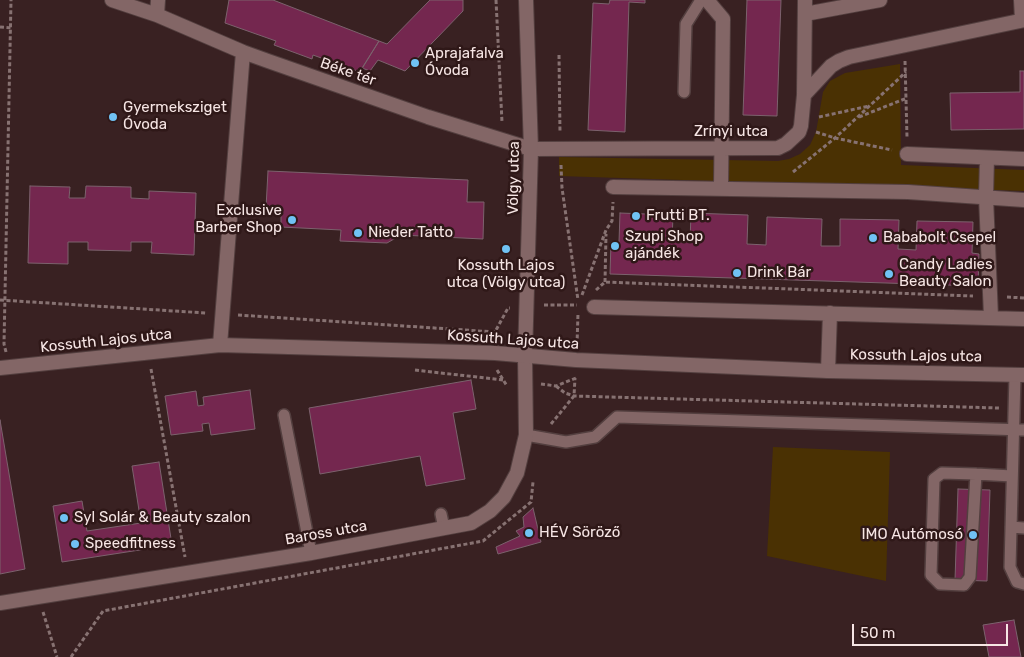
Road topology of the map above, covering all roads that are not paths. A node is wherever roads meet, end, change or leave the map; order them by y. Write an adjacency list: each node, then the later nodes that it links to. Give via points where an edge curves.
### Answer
1 (112, 0): 10 (street, Béke tér)
2 (158, 0): 10 (street)
3 (526, 0): 16 (street, Völgy utca)
4 (701, 0): 13 (lane, via 686,24)
5 (707, 0): 15 (street, via 723,19)
6 (805, 0): 9 (street)
7 (880, 0): 9 (street)
8 (1021, 0): 11 (street)
9 (805, 14): 14 (street)
10 (157, 15): 12 (street, Béke tér)
11 (1023, 20): 14 (street, via 849,57 831,66)
12 (243, 52): 16 (street, Béke tér, via 428,117); 28 (street)
13 (684, 92)
14 (804, 95): 15 (street, Zrínyi utca, via 805,128 794,139 778,148)
15 (722, 147): 16 (street, Zrínyi utca); 21 (street)
16 (531, 149): 29 (street, Völgy utca)
17 (908, 154): 18 (street)
18 (987, 158): 19 (street); 22 (street)
19 (1024, 159)
20 (613, 187): 21 (street)
21 (721, 188): 22 (street)
22 (986, 197): 23 (street); 26 (street)
23 (1024, 200)
24 (590, 303): 25 (street)
25 (830, 313): 26 (street); 31 (street)
26 (991, 317): 27 (street)
27 (1024, 318)
28 (220, 345): 29 (street, Kossuth Lajos utca); 30 (street, Kossuth Lajos utca)
29 (525, 356): 31 (street, Kossuth Lajos utca); 35 (street, Baross utca)
30 (3, 362)
31 (828, 371): 32 (street, Kossuth Lajos utca)
32 (1019, 375): 34 (lane, via 1014,408)
33 (284, 415): 42 (lane)
34 (1019, 430): 35 (lane, via 617,417 595,437 566,442); 37 (lane)
35 (526, 436): 40 (street, Baross utca, via 517,473 504,497 471,524)
36 (976, 474): 36 (lane, via 942,473 934,479 931,575 940,584 964,586 970,577); 37 (lane)
37 (1012, 476): 39 (lane)
38 (441, 514): 40 (lane)
39 (1011, 527): 41 (lane); 43 (lane, via 1010,567 1017,582)
40 (444, 528): 42 (street, Baross utca)
41 (1024, 528)
42 (311, 553): 44 (street, Baross utca)
43 (1024, 584)
44 (0, 603)

